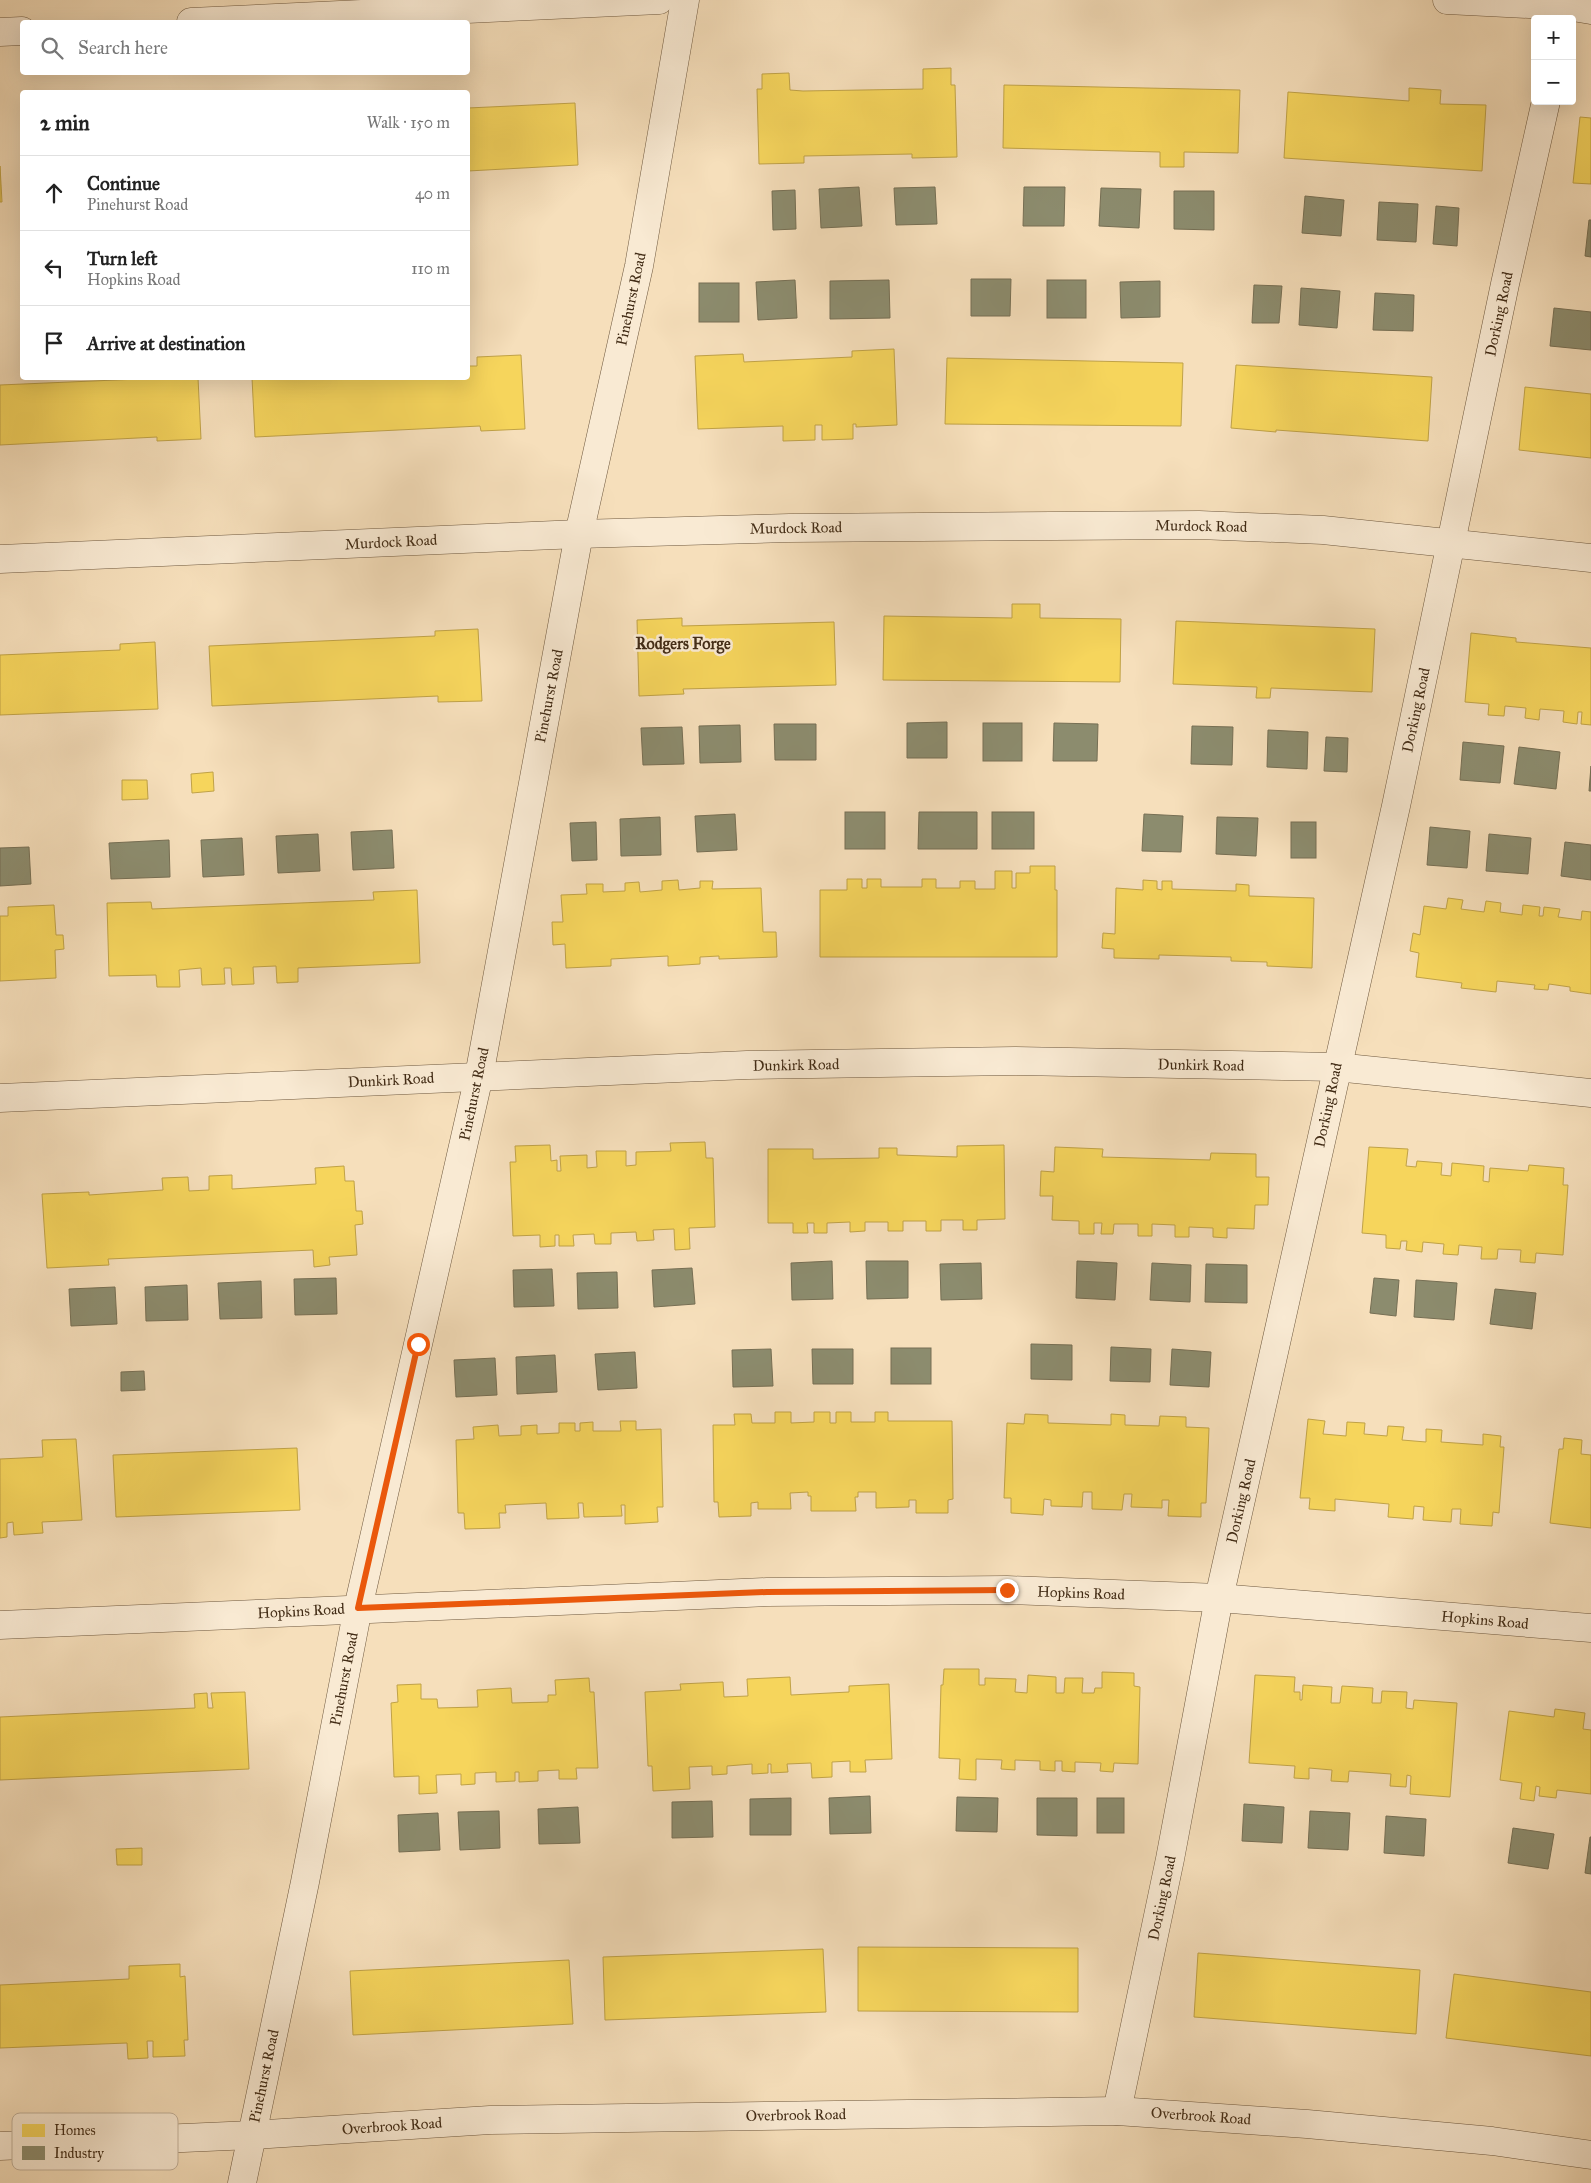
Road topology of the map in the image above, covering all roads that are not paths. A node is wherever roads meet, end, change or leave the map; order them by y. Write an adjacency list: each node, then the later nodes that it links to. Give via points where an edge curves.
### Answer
1 (659, 0): 5 (street)
2 (685, 0): 9 (street, Pinehurst Road, via 639,266)
3 (1447, 0): 4 (street)
4 (1573, 9)
5 (234, 20)
6 (20, 31): 7 (street)
7 (0, 32)
8 (1545, 105): 10 (street, Dorking Road)
9 (579, 534): 10 (street, Murdock Road, via 790,528 1199,525 1323,530); 12 (street, Murdock Road); 14 (street, Pinehurst Road)
10 (1450, 543): 11 (street, Murdock Road); 13 (street, Dorking Road, via 1396,806)
11 (1591, 558)
12 (0, 559)
13 (1336, 1067): 14 (street, Dunkirk Road, via 1015,1061 747,1065); 15 (street, Dunkirk Road); 17 (street, Dorking Road)
14 (479, 1076): 16 (street, Dunkirk Road); 18 (street, Pinehurst Road)
15 (1591, 1093)
16 (0, 1098)
17 (1219, 1598): 18 (street, Hopkins Road, via 1007,1590 767,1592); 20 (street, Hopkins Road); 21 (street, Dorking Road, via 1170,1859)
18 (358, 1608): 19 (street, Hopkins Road); 22 (street, Pinehurst Road)
19 (0, 1625)
20 (1591, 1628)
21 (1117, 2111): 22 (street, Overbrook Road, via 490,2120); 24 (street, Overbrook Road, via 1482,2140)
22 (252, 2134): 23 (street, Overbrook Road); 25 (street, Pinehurst Road)
23 (178, 2138)
24 (1591, 2155)
25 (242, 2183)

